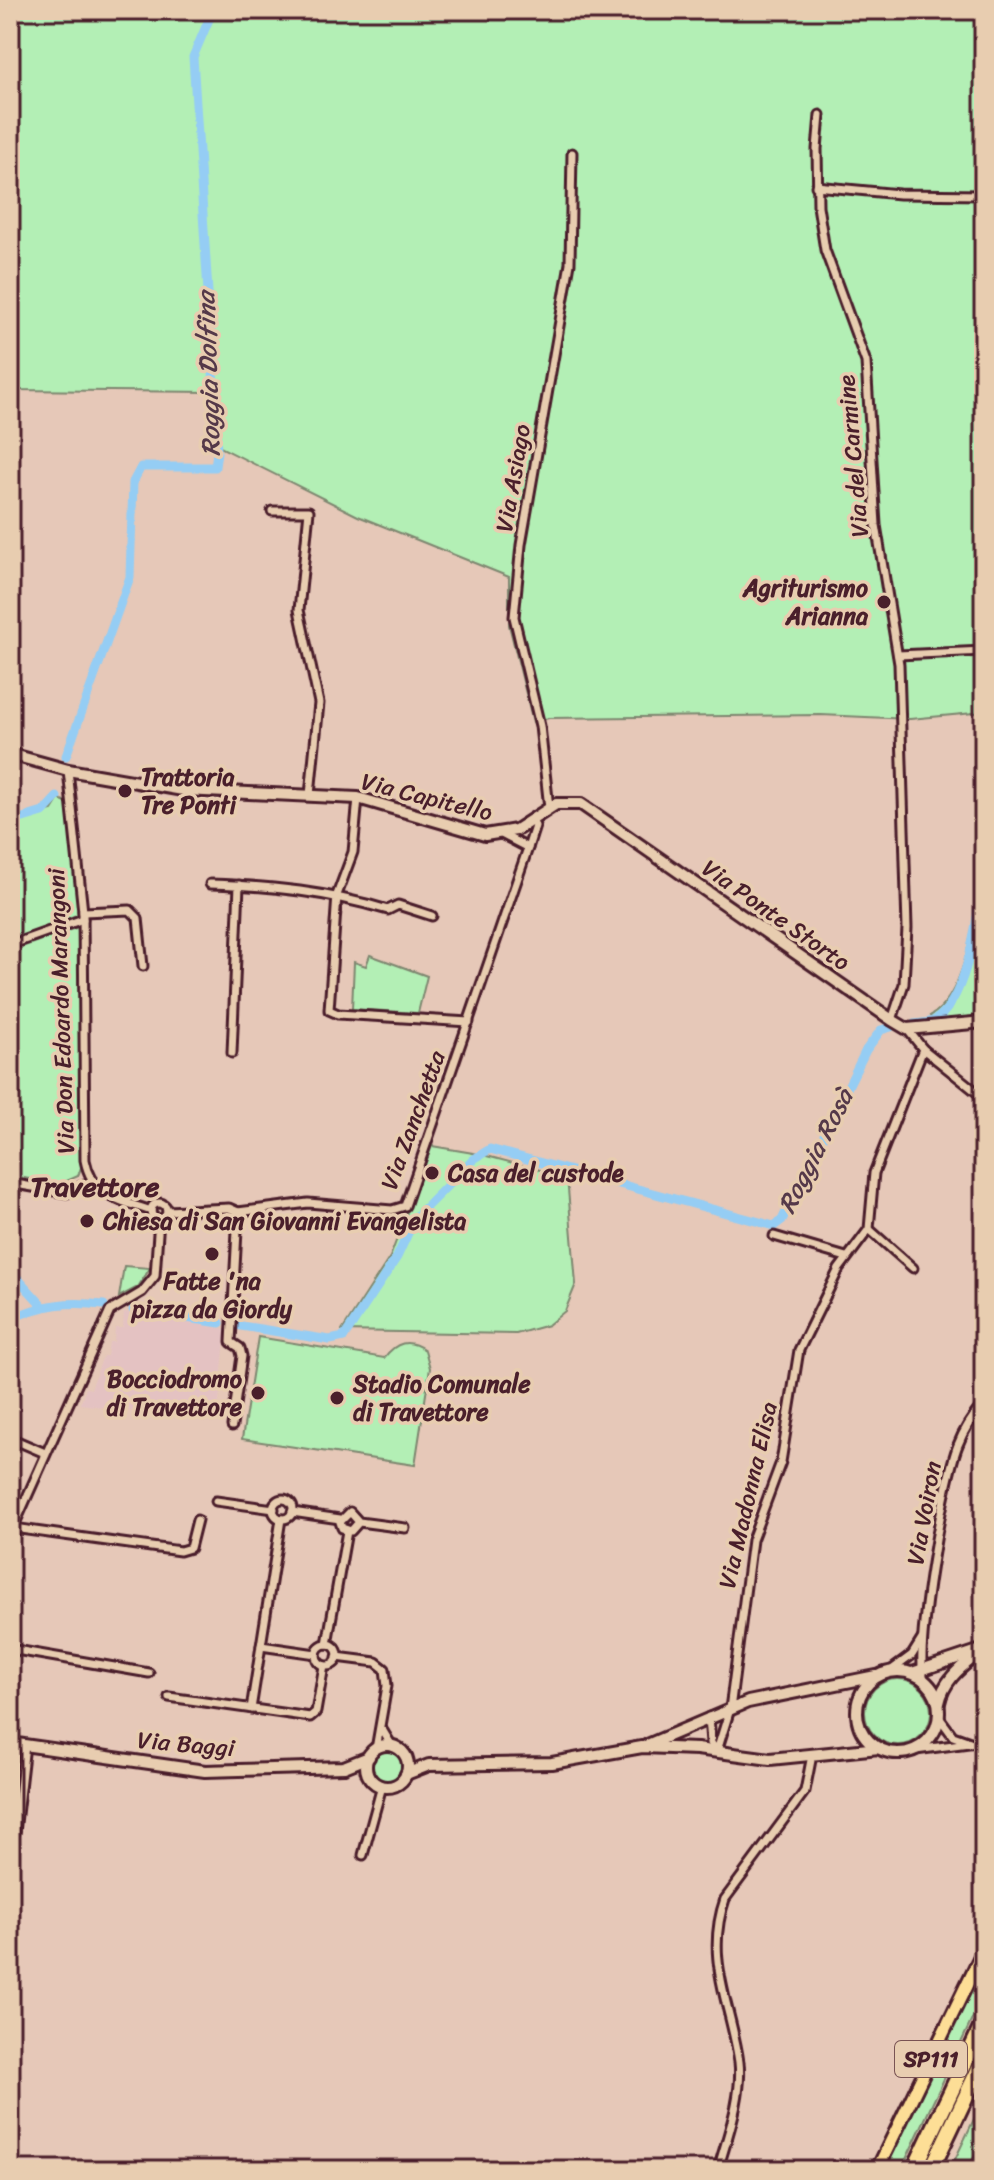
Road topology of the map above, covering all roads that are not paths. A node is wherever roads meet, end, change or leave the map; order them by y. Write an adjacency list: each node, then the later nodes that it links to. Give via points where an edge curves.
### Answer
1 (820, 115): 3 (street, Via del Carmine)
2 (572, 153): 12 (street, Via Asiago, via 570,263 521,545 514,617 540,726)
3 (816, 186): 4 (street); 7 (street, Via del Carmine, via 825,250 866,362 876,525)
4 (984, 195)
5 (272, 511): 10 (street, via 309,511 299,610 319,703)
6 (984, 651): 7 (street)
7 (898, 655): 23 (street, Via del Carmine, via 907,928 904,984)
8 (10, 754): 9 (main road, Via Capitello)
9 (68, 770): 10 (main road, Via Capitello, via 183,790); 19 (street, Via Don Edoardo Marangoni)
10 (310, 795): 11 (main road, Via Capitello)
11 (358, 798): 14 (main road, Via Capitello, via 485,835); 18 (street, via 353,852)
12 (549, 808): 13 (main road); 23 (main road, Via Ponte Storto, via 581,804 594,811)
13 (532, 821): 14 (main road, Via Capitello); 15 (street, Via Zanchetta)
14 (503, 835): 15 (street, Via Capitello)
15 (528, 848): 24 (street, Via Zanchetta)
16 (210, 884): 17 (street)
17 (239, 885): 18 (street); 28 (street)
18 (337, 895): 20 (street); 24 (street, via 329,1010)
19 (83, 916): 21 (street); 22 (street, via 130,910 138,918); 30 (street, Via Don Edoardo Marangoni, via 85,1160)
20 (432, 916)
21 (10, 945)
22 (143, 966)
23 (892, 1020): 26 (main road, Via Ponte Storto)
24 (469, 1022): 34 (street, Via Zanchetta, via 405,1206 392,1210 308,1203)
25 (984, 1022): 26 (main road)
26 (907, 1029): 27 (street, Via Ponte Storto)
27 (923, 1049): 29 (street, Via Ponte Storto); 36 (street, via 874,1173)
28 (232, 1053)
29 (984, 1098)
30 (92, 1181): 31 (street, via 67,1193); 32 (street, Via Don Edoardo Marangoni, via 112,1200)
31 (10, 1183)
32 (151, 1211): 33 (street, Via Zanchetta, via 158,1203); 35 (street)
33 (167, 1211): 34 (street, Via Zanchetta); 35 (street)
34 (238, 1212): 41 (street, via 231,1342 242,1356)
35 (159, 1219): 43 (street, via 155,1276 142,1292 110,1311)
36 (869, 1229): 38 (street, Via Madonna Elisa); 39 (street)
37 (774, 1236): 38 (street)
38 (846, 1257): 70 (street, Via Madonna Elisa, via 799,1350 784,1449 752,1540)
39 (913, 1268)
40 (984, 1403): 54 (street, Via Voiron, via 968,1423 949,1473)
41 (232, 1426)
42 (10, 1438): 43 (street)
43 (45, 1453): 52 (street)
44 (216, 1501): 45 (street)
45 (274, 1509): 46 (street, via 284,1500); 47 (street)
46 (292, 1512): 47 (street); 48 (street)
47 (281, 1519): 56 (street)
48 (340, 1519): 50 (street, via 350,1512); 53 (street)
49 (197, 1520): 52 (street, via 190,1548 180,1551)
50 (359, 1522): 51 (street); 53 (street)
51 (405, 1528)
52 (12, 1531)
53 (347, 1531): 55 (street)
54 (923, 1637): 59 (street, Via Voiron); 65 (street, via 912,1655)
55 (327, 1644): 60 (street); 61 (street)
56 (261, 1646): 60 (street); 69 (street)
57 (10, 1649): 64 (street)
58 (984, 1650): 63 (main road); 68 (main road, via 951,1678)
59 (922, 1653): 63 (street); 66 (street, Via Voiron)
60 (316, 1654): 62 (street)
61 (337, 1657): 62 (street); 73 (street, via 376,1662 385,1669)
62 (324, 1666): 69 (street, via 313,1716)
63 (941, 1666): 66 (main road)
64 (149, 1673)
65 (884, 1674): 66 (main road); 70 (main road); 80 (main road, via 863,1691 857,1712 863,1733)
66 (919, 1675): 68 (main road)
67 (169, 1697): 69 (street)
68 (939, 1705): 72 (main road)
69 (251, 1709)
70 (730, 1709): 71 (main road); 81 (street, Via Madonna Elisa)
71 (709, 1717): 79 (main road); 81 (street, via 711,1743)
72 (939, 1717): 76 (street, via 953,1736); 82 (main road, via 929,1739)
73 (382, 1725): 78 (street); 83 (street)
74 (984, 1741): 76 (street)
75 (10, 1743): 77 (main road, Via Baggi)
76 (972, 1743): 82 (street)
77 (25, 1745): 87 (main road, Via Baggi, via 205,1771); 91 (street)
78 (392, 1746): 83 (main road, Via Baggi); 85 (main road)
79 (642, 1747): 81 (main road); 86 (main road, via 552,1763)
80 (879, 1748): 82 (main road); 84 (main road)
81 (717, 1751): 84 (main road, via 770,1759)
82 (908, 1751)
83 (372, 1753): 87 (main road, Via Baggi); 89 (main road)
84 (812, 1755): 96 (street, via 805,1791 725,1899 719,1915 719,1987 739,2061 736,2099)
85 (406, 1758): 86 (main road); 88 (main road)
86 (429, 1765): 88 (main road)
87 (344, 1767): 89 (main road, Via Baggi)
88 (406, 1774): 90 (main road, via 393,1786)
89 (369, 1776): 90 (main road, Via Baggi)
90 (382, 1786): 92 (street)
91 (15, 1832)
92 (363, 1855)
93 (984, 1949): 97 (main road, SP111)
94 (984, 2022): 98 (highway)
95 (984, 2058): 99 (highway)
96 (718, 2170)
97 (877, 2170)
98 (914, 2170)
99 (931, 2170)

